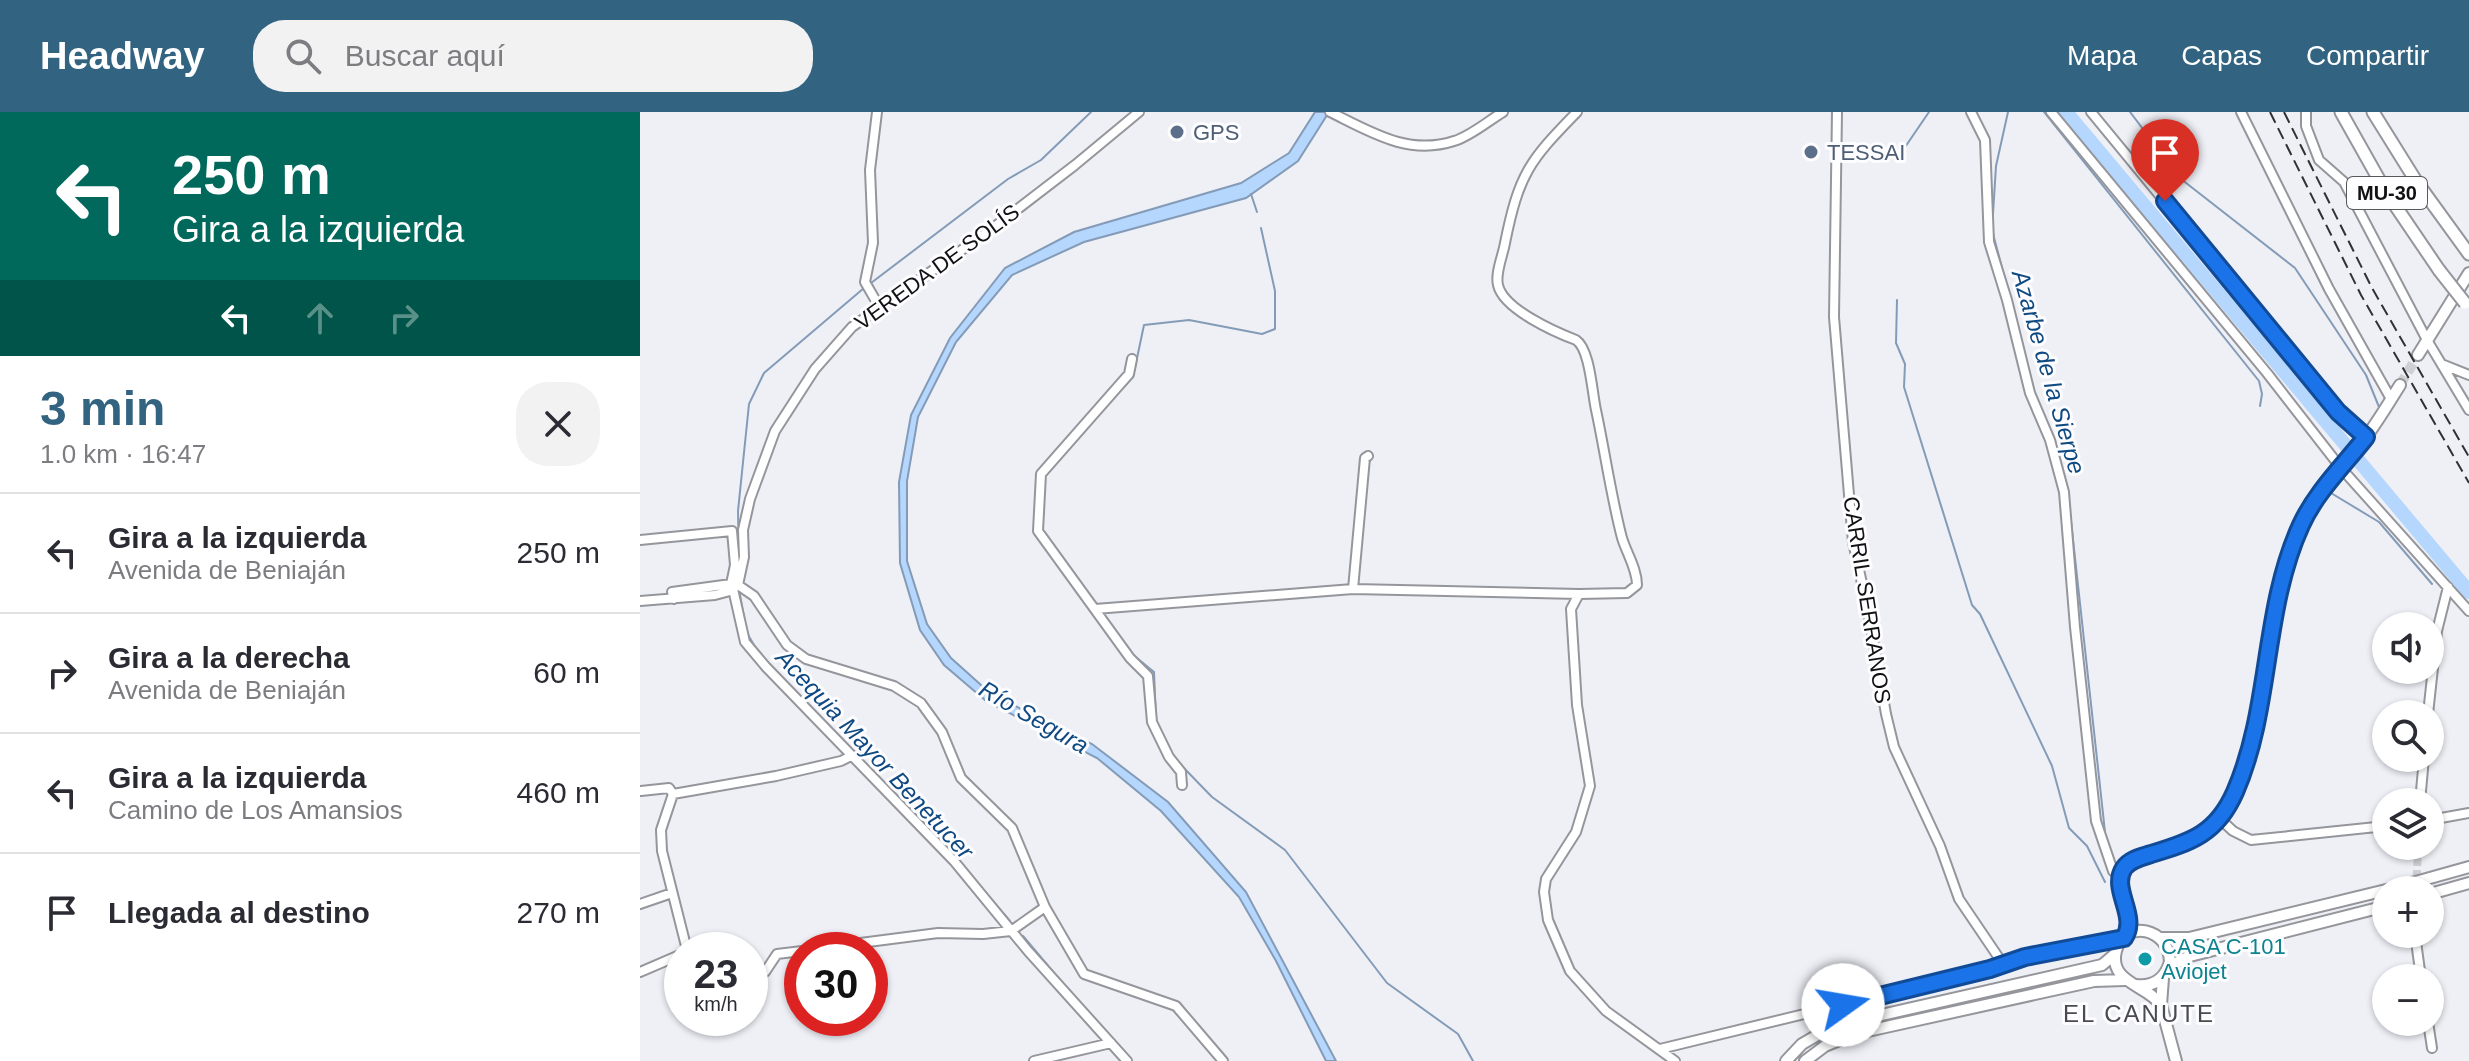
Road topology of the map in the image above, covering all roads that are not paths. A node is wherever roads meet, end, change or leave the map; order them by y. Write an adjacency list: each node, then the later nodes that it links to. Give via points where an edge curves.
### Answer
1 (877, 112): 17 (street, via 870,170 873,243 865,282)
2 (1139, 112): 17 (street, VEREDA DE SOLÍS, via 993,228)
3 (1330, 112): 4 (street, via 1420,148 1457,141)
4 (1503, 112)
5 (1577, 112): 33 (street, via 1526,171 1509,218 1498,286 1505,299 1537,324 1576,340 1586,353 1611,489 1637,585 1627,593)
6 (1837, 112): 67 (street, CARRIL SERRANOS, via 1834,317 1853,542 1886,714 1894,747 1959,899)
7 (1971, 112): 49 (street, via 1985,140 1989,242 2030,393 2064,492 2097,827 2113,871)
8 (2051, 112): 28 (street)
9 (2091, 112): 26 (street)
10 (2241, 112): 24 (street)
11 (2306, 112): 18 (street, via 2319,160 2344,182)
12 (2341, 112): 16 (highway, MU-30, bridge, via 2386,192)
13 (2373, 112): 14 (highway, MU-30)
14 (2466, 251)
15 (2469, 273): 18 (main road)
16 (2467, 306)
17 (880, 308): 30 (street, VEREDA DE SOLÍS, via 852,327 815,369 775,431 750,499)
18 (2427, 340): 19 (main road); 21 (street)
19 (2418, 355)
20 (1132, 359): 36 (street, via 1129,374 1041,474 1038,531)
21 (2444, 365): 22 (street); 25 (street)
22 (2469, 375)
23 (2400, 385): 24 (main road)
24 (2391, 399): 26 (main road)
25 (2469, 410)
26 (2364, 440): 28 (main road)
27 (1368, 456): 32 (street)
28 (2343, 466): 31 (street); 45 (main road, via 2310,508 2293,545 2274,612 2251,746)
29 (640, 540): 34 (street, via 732,531 731,584 672,592)
30 (735, 587): 34 (street); 39 (street, via 745,642); 56 (street, via 754,596 787,645 806,659 894,686 921,703 942,732 961,778 1012,828)
31 (2448, 587): 37 (street); 38 (street)
32 (1353, 589): 33 (street); 36 (street)
33 (1579, 594): 77 (street, via 1571,609 1577,705 1590,786 1576,832 1546,879 1548,920 1570,971 1606,1011)
34 (674, 599): 35 (street)
35 (640, 601)
36 (1095, 609): 40 (street, via 1148,676 1152,722 1181,772)
37 (2469, 611)
38 (2430, 700)
39 (851, 756): 42 (street); 58 (street, via 954,861)
40 (1182, 785)
41 (641, 791): 42 (street, via 669,788)
42 (673, 794): 52 (street, via 661,830)
43 (2469, 813): 44 (street)
44 (2444, 817)
45 (2220, 819): 46 (street, via 2251,840); 49 (main road, via 2192,840 2131,861)
46 (2372, 827)
47 (2469, 867): 48 (main road)
48 (2437, 876)
49 (2121, 878): 55 (main road)
50 (2469, 883): 51 (main road)
51 (2444, 890)
52 (672, 893): 54 (street); 59 (street)
53 (2372, 893): 62 (main road, via 2189,938)
54 (640, 904)
55 (2126, 904): 60 (main road); 61 (main road)
56 (1045, 907): 58 (street); 80 (street, via 1084,974 1176,1006)
57 (2372, 910): 70 (main road, via 2190,956)
58 (1011, 931): 63 (street); 75 (street)
59 (682, 932)
60 (2150, 932): 61 (main road); 62 (main road)
61 (2125, 937): 65 (main road); 67 (street)
62 (2161, 938): 70 (main road, via 2170,953)
63 (888, 939)
64 (784, 953): 68 (street)
65 (2115, 954): 71 (main road); 82 (main road, via 2102,965 1833,1026 1802,1044)
66 (664, 962): 69 (street)
67 (2003, 964): 77 (street)
68 (768, 968)
69 (640, 972)
70 (2166, 973): 72 (main road, via 2154,984); 73 (main road)
71 (2125, 980): 72 (main road); 83 (main road, via 2098,980 1854,1034)
72 (2136, 985): 73 (main road)
73 (2161, 1005): 84 (main road)
74 (2430, 1036): 76 (street)
75 (1111, 1043): 78 (street); 79 (street)
76 (2432, 1048)
77 (1660, 1049): 81 (street)
78 (1034, 1061)
79 (1127, 1061)
80 (1223, 1061)
81 (1675, 1061)
82 (1786, 1061)
83 (1805, 1061)
84 (2176, 1061)

